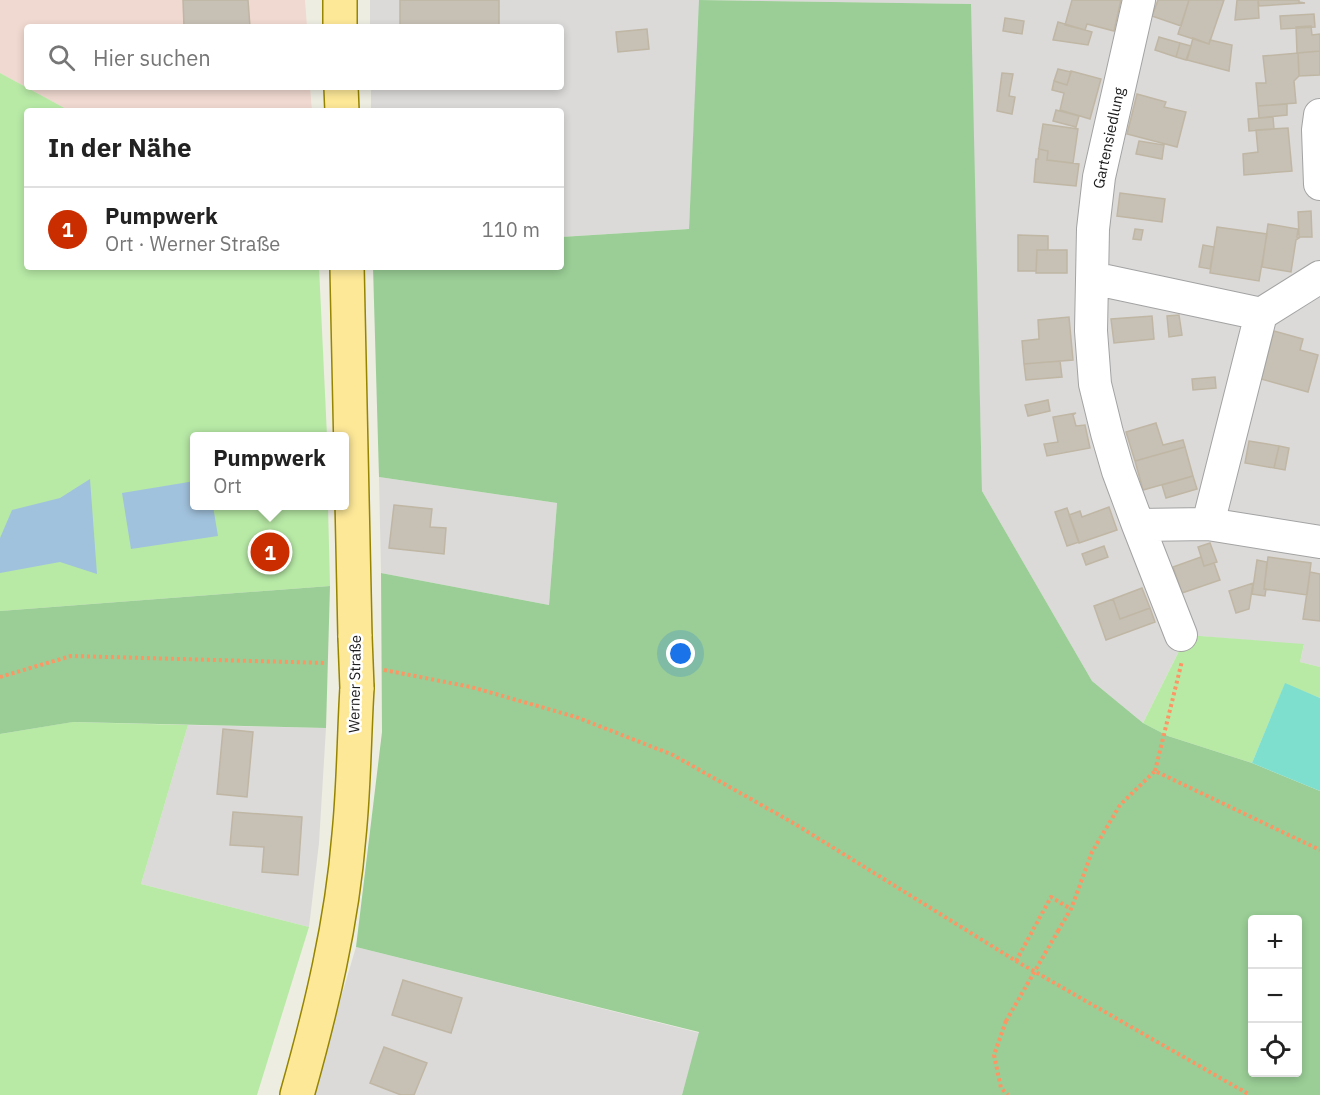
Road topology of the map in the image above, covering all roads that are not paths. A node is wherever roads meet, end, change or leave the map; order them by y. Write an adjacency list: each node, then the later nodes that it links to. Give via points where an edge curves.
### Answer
1 (340, 0): 3 (main road)
2 (1139, 0): 10 (street, Gartensiedlung, via 1099,177)
3 (340, 24)
4 (341, 90): 5 (main road)
5 (342, 108)
6 (1320, 115): 7 (street)
7 (1320, 184)
8 (347, 270): 16 (main road, Werner Straße, bridge, via 356,637 365,678 343,886 325,989)
9 (1320, 277): 11 (street)
10 (1092, 278): 11 (street); 13 (street, Gartensiedlung, via 1095,384 1118,471)
11 (1261, 314): 12 (street)
12 (1208, 524): 13 (street); 14 (street)
13 (1138, 525): 15 (street, Gartensiedlung)
14 (1320, 542)
15 (1180, 635)
16 (297, 1095)

